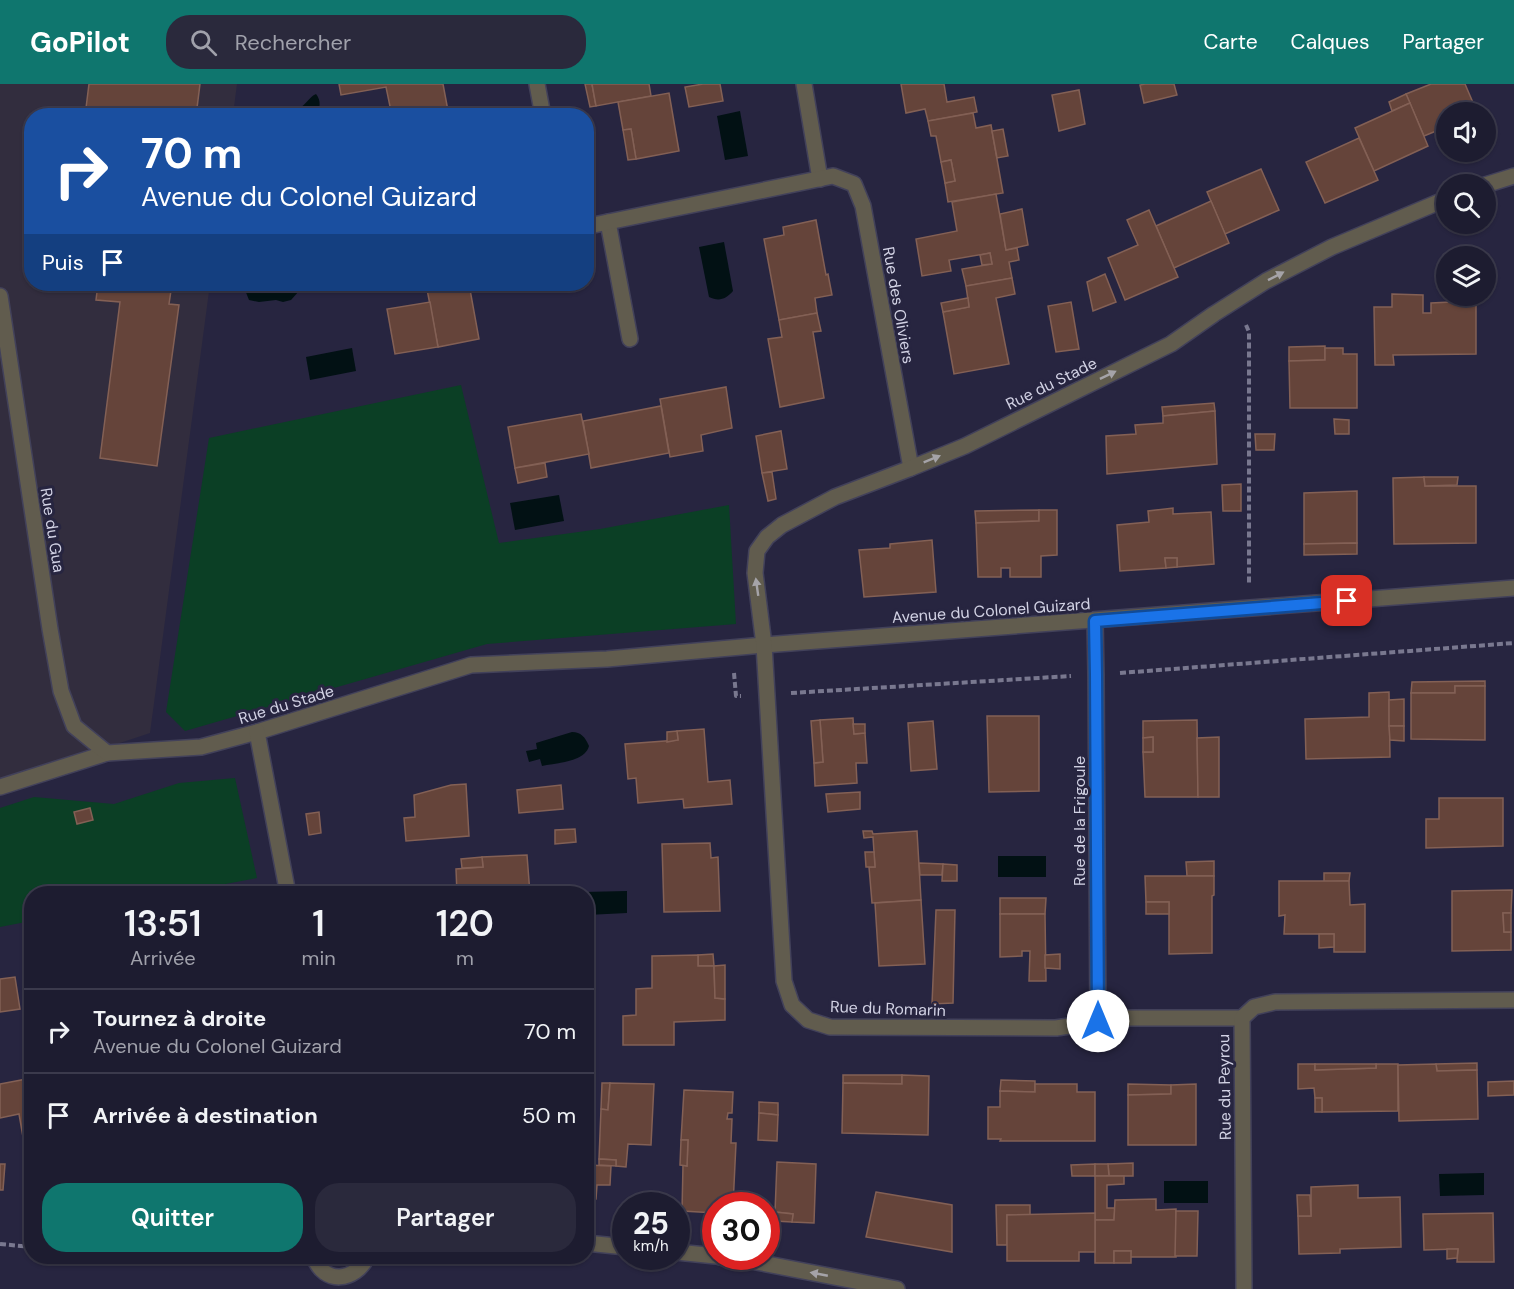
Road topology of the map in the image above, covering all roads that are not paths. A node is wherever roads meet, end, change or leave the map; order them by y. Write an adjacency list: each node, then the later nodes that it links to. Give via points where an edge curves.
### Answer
1 (537, 84): 3 (street)
2 (804, 84): 4 (street)
3 (542, 108)
4 (820, 179): 8 (street, Rue des Oliviers); 12 (street, Rue des Oliviers, via 833,176 854,184 863,206)
5 (1513, 179): 6 (street)
6 (1496, 183)
7 (1436, 203): 12 (street, Rue du Stade, one-way to 7, via 965,446 1171,344 1266,281 1332,247)
8 (608, 222): 9 (street, Rue des Oliviers); 11 (street)
9 (594, 225)
10 (0, 296): 18 (street, Rue du Gua, via 61,691 74,726)
11 (630, 339)
12 (911, 468): 15 (street, Rue du Stade, one-way to 12, via 755,573 757,551 767,537 835,496)
13 (1514, 588): 14 (street, Avenue du Colonel Guizard)
14 (1095, 621): 15 (street, Avenue du Colonel Guizard); 23 (street, Rue de la Frigoule)
15 (764, 645): 16 (street, Avenue du Colonel Guizard, via 607,659); 23 (street, Rue du Romarin, via 784,981 792,1005 807,1020 830,1027 1056,1028)
16 (471, 665): 17 (street, Rue du Stade)
17 (257, 732): 18 (street, Rue du Stade, via 201,747); 20 (street)
18 (107, 753): 19 (street, Rue du Stade)
19 (0, 787)
20 (286, 886)
21 (1514, 1000): 22 (street, Rue du Peyrou, via 1275,1002 1254,1007)
22 (1242, 1018): 23 (street, Rue du Romarin); 31 (street, Rue du Peyrou)
23 (1098, 1021)
24 (594, 1244): 25 (street)
25 (612, 1246)
26 (318, 1264): 29 (street)
27 (364, 1264): 29 (street)
28 (780, 1267): 30 (street, one-way to 28)
29 (348, 1282)
30 (897, 1289)
31 (1244, 1289)

